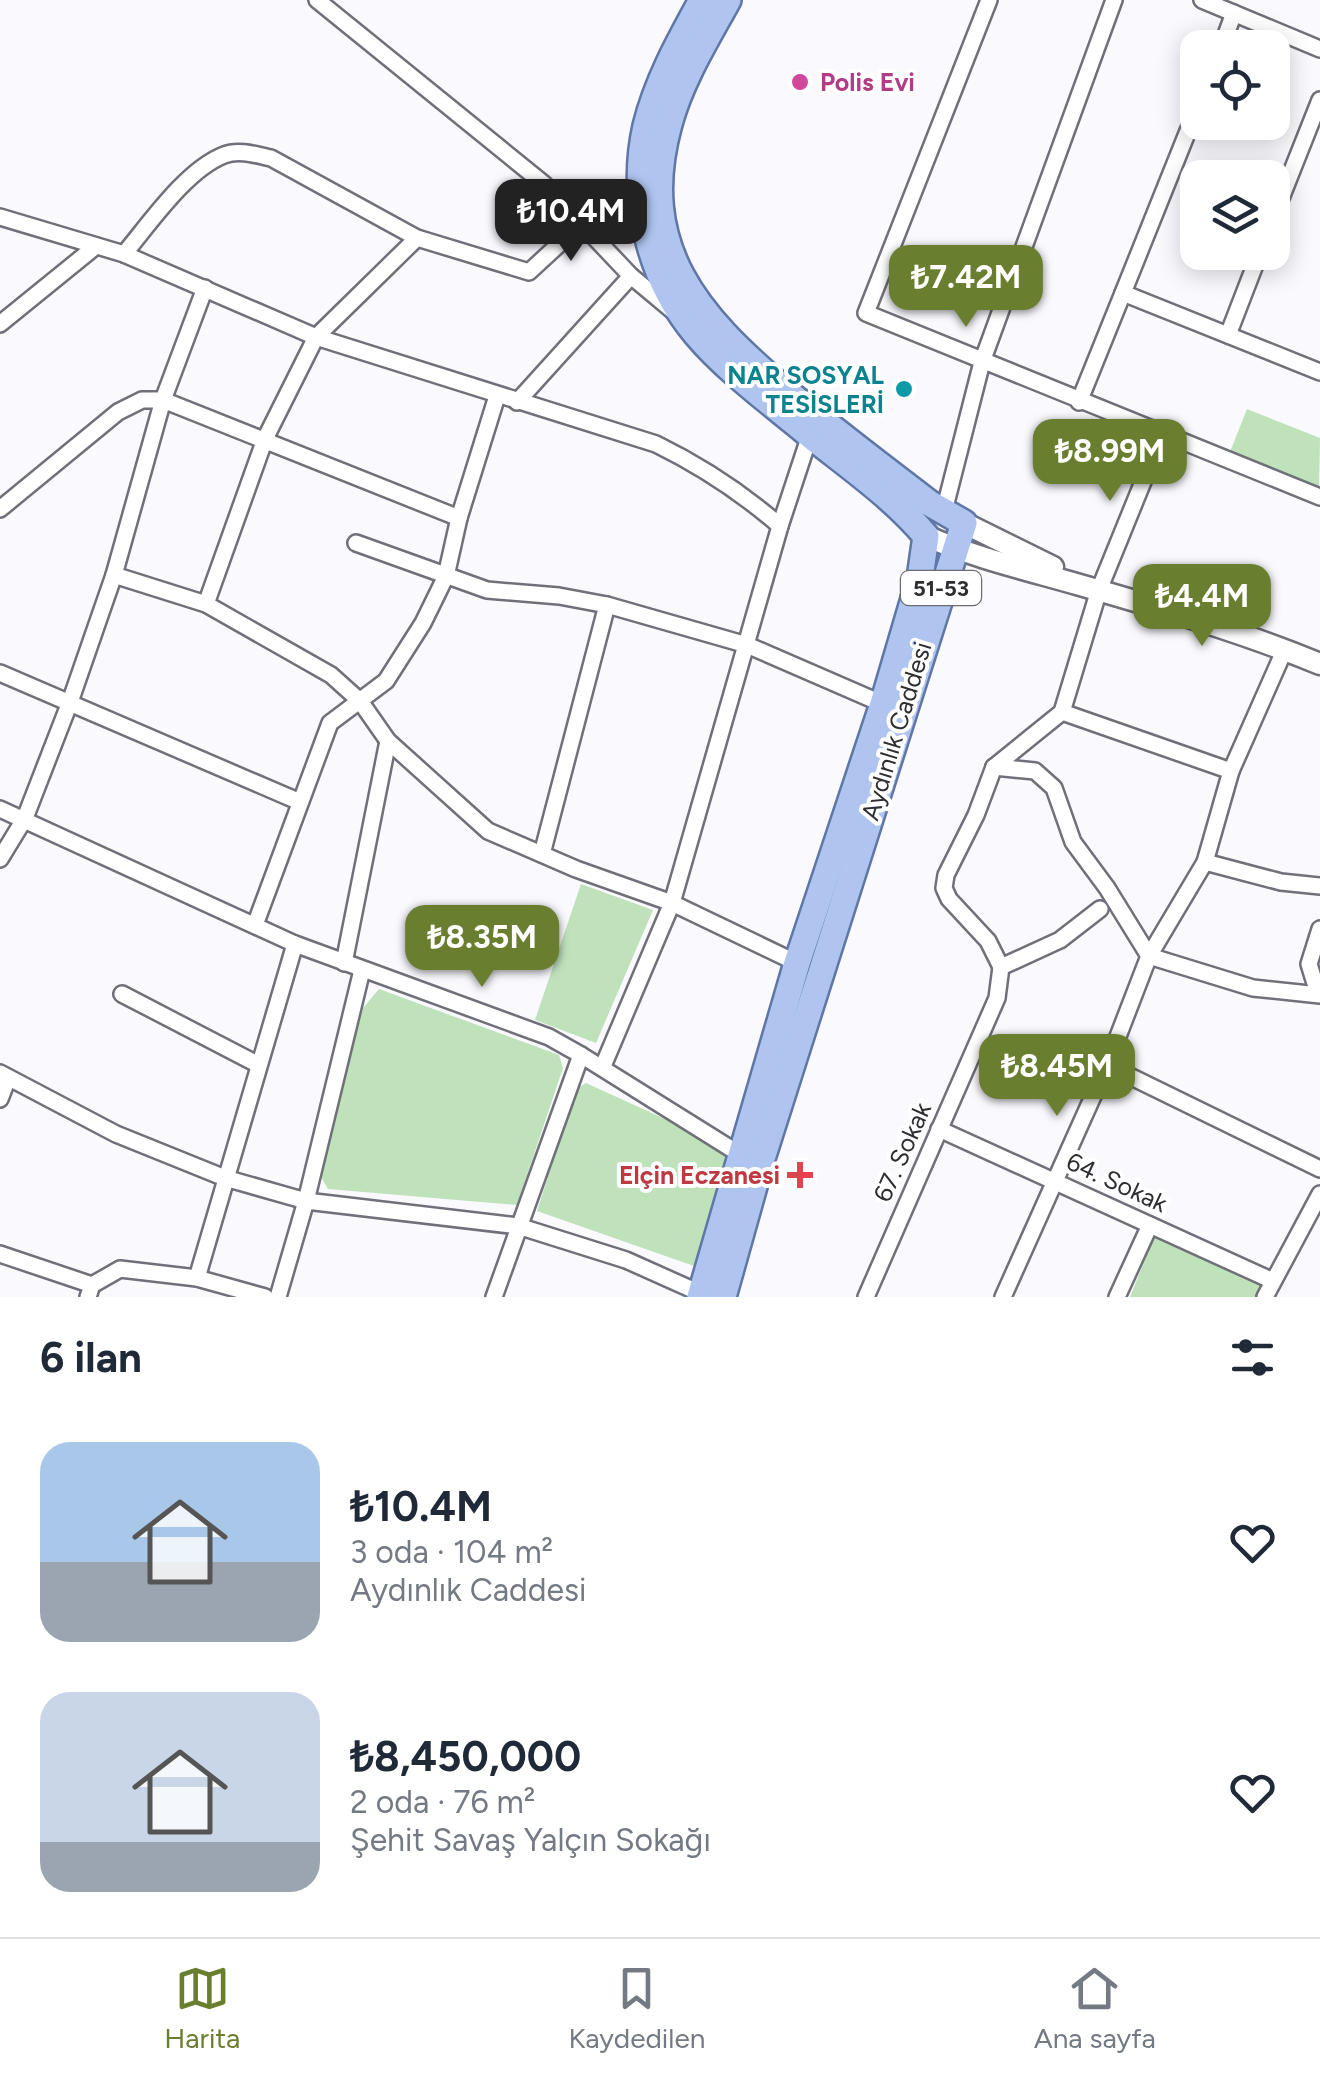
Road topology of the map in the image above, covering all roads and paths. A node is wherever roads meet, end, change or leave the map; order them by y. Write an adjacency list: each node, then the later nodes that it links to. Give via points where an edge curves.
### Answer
1 (317, 0): 14 (street, via 544,184)
2 (702, 0): 23 (main road, 51-53, via 656,94 640,176 654,261)
3 (728, 0): 37 (main road, via 687,76 665,141 660,193 676,265 696,303 739,352)
4 (990, 0): 26 (street, via 866,312)
5 (1114, 0): 26 (street)
6 (1202, 0): 7 (street)
7 (1234, 13): 8 (street); 9 (street)
8 (1227, 30)
9 (1320, 49)
10 (1320, 100): 12 (street)
11 (1184, 140): 21 (street)
12 (1290, 176)
13 (0, 217): 16 (street)
14 (582, 223): 15 (street, via 529,272); 19 (street)
15 (416, 238): 17 (street, via 271,158 246,152 225,154 182,184); 25 (street)
16 (96, 246): 17 (street); 22 (street)
17 (124, 254): 20 (street)
18 (1253, 270): 24 (street)
19 (631, 276): 23 (street); 30 (street)
20 (206, 288): 25 (street); 29 (street)
21 (1123, 293): 24 (street); 31 (street)
22 (0, 324)
23 (688, 324): 32 (main road, 51-53)
24 (1228, 335): 27 (street)
25 (316, 337): 28 (street); 34 (street)
26 (982, 362): 31 (street); 37 (street)
27 (1320, 372)
28 (497, 396): 30 (street); 38 (street)
29 (163, 400): 34 (street); 36 (street, via 142,400 118,412); 43 (street)
30 (517, 402): 39 (street, via 656,444 738,489)
31 (1079, 402): 33 (street)
32 (810, 435): 39 (street); 40 (main road, 51-53, via 904,510)
33 (1162, 435): 35 (street); 45 (street)
34 (265, 439): 38 (street); 46 (street)
35 (1320, 498)
36 (0, 508)
37 (948, 513): 40 (main road, Aydınlık Caddesi); 42 (main road, Aydınlık Caddesi / 51-53); 45 (street)
38 (459, 518): 44 (street)
39 (780, 526): 48 (street)
40 (926, 536): 42 (street); 54 (main road, Aydınlık Caddesi / 51-53)
41 (356, 542): 44 (street)
42 (954, 548): 45 (street); 97 (main road, Aydınlık Caddesi / 51-53, via 766,1147)
43 (114, 575): 46 (street); 53 (street)
44 (446, 576): 47 (street, via 487,590); 52 (street, via 386,681)
45 (1099, 590): 49 (street); 55 (street)
46 (206, 604): 52 (street, via 331,675)
47 (607, 605): 48 (street); 62 (street)
48 (747, 644): 54 (street); 66 (street)
49 (1285, 650): 50 (street); 58 (street)
50 (1320, 664)
51 (0, 673): 53 (street)
52 (360, 701): 56 (street); 59 (street, via 330,723)
53 (70, 702): 59 (street); 61 (street)
54 (882, 704): 73 (main road, Aydınlık Caddesi / 51-53)
55 (1062, 712): 57 (street); 58 (street)
56 (388, 741): 62 (street, via 488,830); 72 (street)
57 (994, 768): 71 (street, via 1034,771 1054,788 1073,842); 74 (street, via 944,883)
58 (1231, 770): 64 (street)
59 (300, 802): 68 (street)
60 (0, 808): 61 (street)
61 (25, 818): 63 (street); 68 (street)
62 (542, 854): 66 (street)
63 (0, 858)
64 (1205, 862): 65 (street); 71 (street)
65 (1320, 886)
66 (672, 903): 73 (street); 81 (street)
67 (1100, 909): 74 (street, via 1060,940)
68 (255, 925): 70 (street)
69 (1320, 929): 77 (street, via 1309,964)
70 (295, 944): 72 (street); 80 (street)
71 (1149, 956): 77 (street, via 1253,988); 79 (street)
72 (344, 963): 75 (street)
73 (797, 963): 85 (main road, Aydınlık Caddesi / 51-53)
74 (1001, 967): 84 (street, 67. Sokak, via 997,998)
75 (362, 970): 78 (street, via 549,1038); 90 (street)
76 (122, 994): 80 (street)
77 (1319, 994)
78 (581, 1056): 81 (street); 92 (street)
79 (1107, 1064): 86 (street); 88 (street)
80 (259, 1065): 87 (street)
81 (602, 1066): 85 (street)
82 (4, 1075): 83 (street); 87 (street, via 116,1134)
83 (0, 1099)
84 (939, 1129): 88 (street, 64. Sokak); 101 (street, 67. Sokak)
85 (741, 1155): 97 (main road, Aydınlık Caddesi / 51-53)
86 (1320, 1168)
87 (225, 1178): 90 (street); 94 (street)
88 (1054, 1181): 91 (street, 64. Sokak); 102 (street)
89 (1320, 1194): 95 (street)
90 (306, 1201): 92 (street); 99 (street)
91 (1150, 1225): 95 (street, 64. Sokak); 103 (street)
92 (518, 1226): 97 (street, via 626,1260); 100 (street)
93 (0, 1254): 96 (street)
94 (197, 1278): 96 (street, via 120,1269); 98 (street)
95 (1273, 1281): 104 (street)
96 (90, 1291)
97 (708, 1296)
98 (265, 1297)
99 (278, 1297)
100 (494, 1297)
101 (866, 1297)
102 (1003, 1297)
103 (1117, 1297)
104 (1265, 1297)

